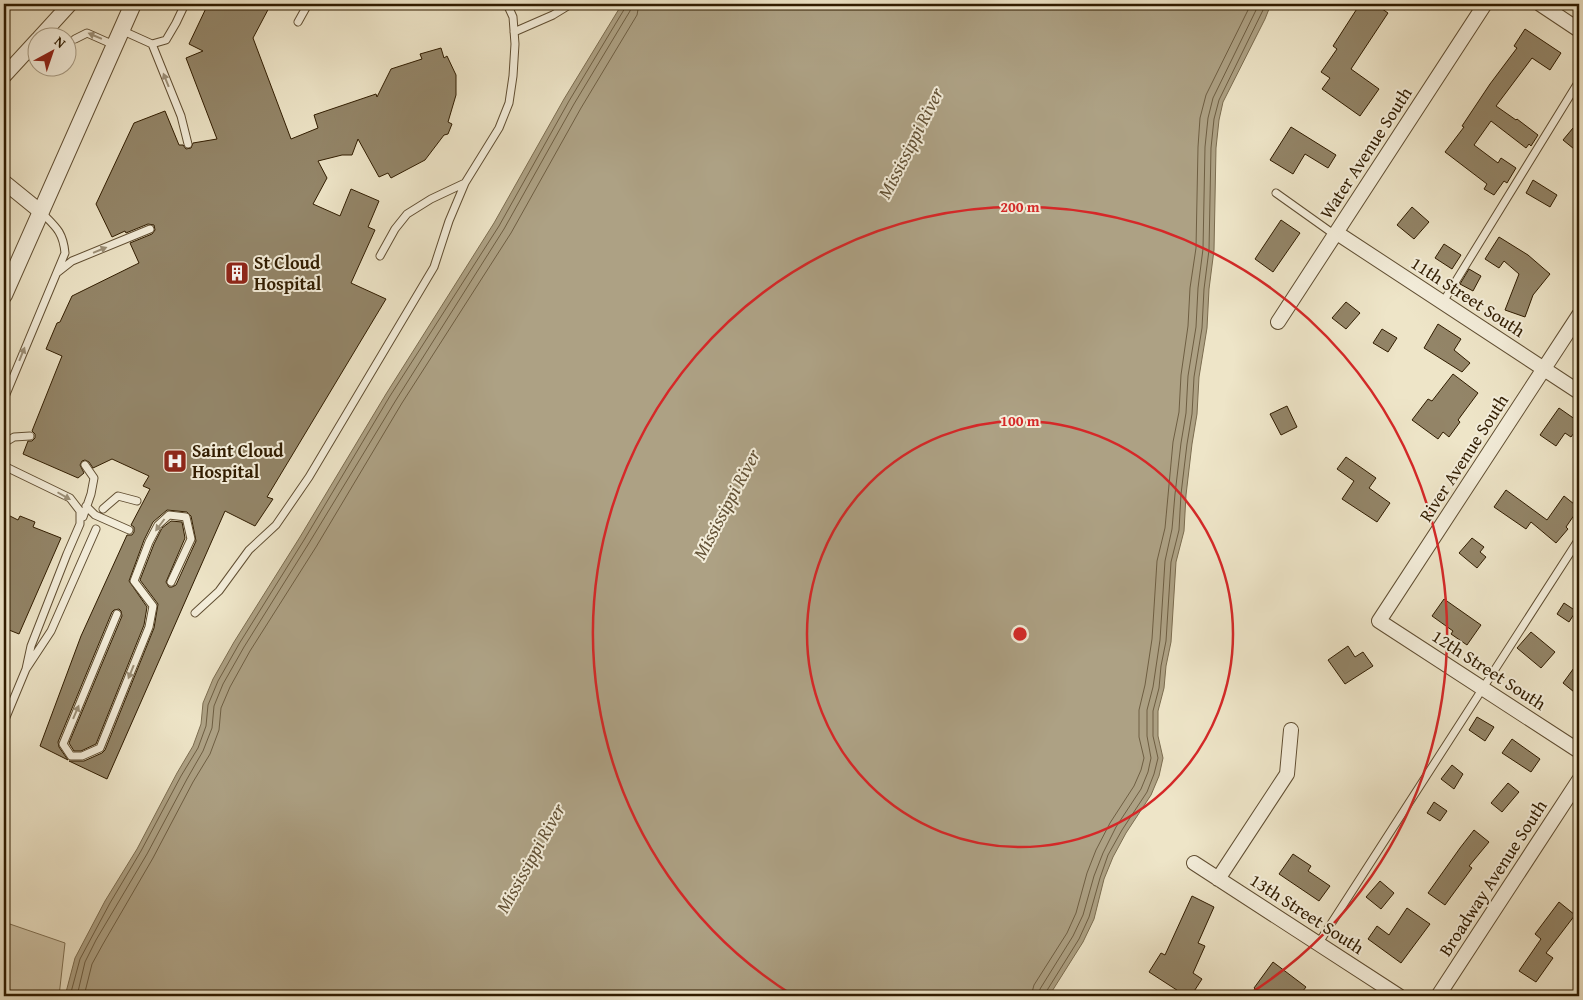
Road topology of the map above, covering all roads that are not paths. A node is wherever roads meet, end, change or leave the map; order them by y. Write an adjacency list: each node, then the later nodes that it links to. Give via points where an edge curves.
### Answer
1 (70, 4): 10 (street)
2 (133, 4): 14 (street)
3 (185, 4): 15 (lane, via 166,40)
4 (308, 4): 9 (lane)
5 (507, 4): 12 (lane, via 513,17)
6 (571, 4): 12 (lane)
7 (1485, 4): 25 (street, Water Avenue South)
8 (1540, 4): 11 (street)
9 (298, 22)
10 (47, 28)
11 (1579, 30)
12 (514, 32): 20 (lane, via 509,103 499,128)
13 (78, 38): 14 (lane, one-way to 13, via 87,33)
14 (118, 38): 15 (lane); 23 (street)
15 (152, 44): 19 (lane, one-way to 15, via 181,116)
16 (28, 49): 17 (street)
17 (4, 76)
18 (1579, 81): 29 (lane)
19 (188, 144)
20 (465, 182): 26 (lane, via 407,214); 47 (lane, via 434,267 309,477 276,525 249,550 219,592)
21 (6, 188): 23 (street)
22 (1276, 193): 25 (lane)
23 (41, 212): 27 (lane, via 64,238 64,253); 28 (street)
24 (150, 229): 27 (lane, one-way to 24, via 72,261)
25 (1336, 234): 29 (street, 11th Street South); 31 (street, Water Avenue South)
26 (380, 256)
27 (57, 272): 34 (lane, one-way to 27)
28 (4, 295)
29 (1443, 302): 32 (street, 11th Street South)
30 (1579, 315): 32 (street, River Avenue South)
31 (1278, 322)
32 (1544, 369): 33 (street, 11th Street South); 49 (street, River Avenue South)
33 (1579, 392)
34 (4, 399)
35 (30, 436): 36 (lane, via 14,437)
36 (4, 443)
37 (84, 465): 40 (lane, via 94,478)
38 (4, 466): 42 (lane, one-way to 42, via 70,498 80,511)
39 (136, 501): 41 (lane, via 118,496)
40 (86, 506): 42 (lane); 44 (lane, via 95,515)
41 (103, 510)
42 (80, 524): 50 (lane, via 31,646)
43 (96, 529): 50 (lane, via 50,631)
44 (129, 530)
45 (1579, 539): 51 (lane)
46 (171, 582): 48 (lane, one-way to 48, via 191,539 186,517 169,515 158,525 134,581 153,606 149,627 100,748 82,756 71,756 63,744)
47 (195, 613)
48 (117, 614)
49 (1379, 621): 51 (street, 12th Street South)
50 (26, 669): 52 (lane)
51 (1482, 688): 54 (street, 12th Street South); 58 (lane)
52 (4, 722)
53 (1291, 730): 57 (street, via 1287,774)
54 (1579, 751)
55 (1579, 780): 60 (street, Broadway Avenue South)
56 (1194, 863): 57 (street, 13th Street South)
57 (1218, 879): 58 (street, 13th Street South)
58 (1318, 944): 59 (street, 13th Street South)
59 (1399, 996)
60 (1438, 996)

